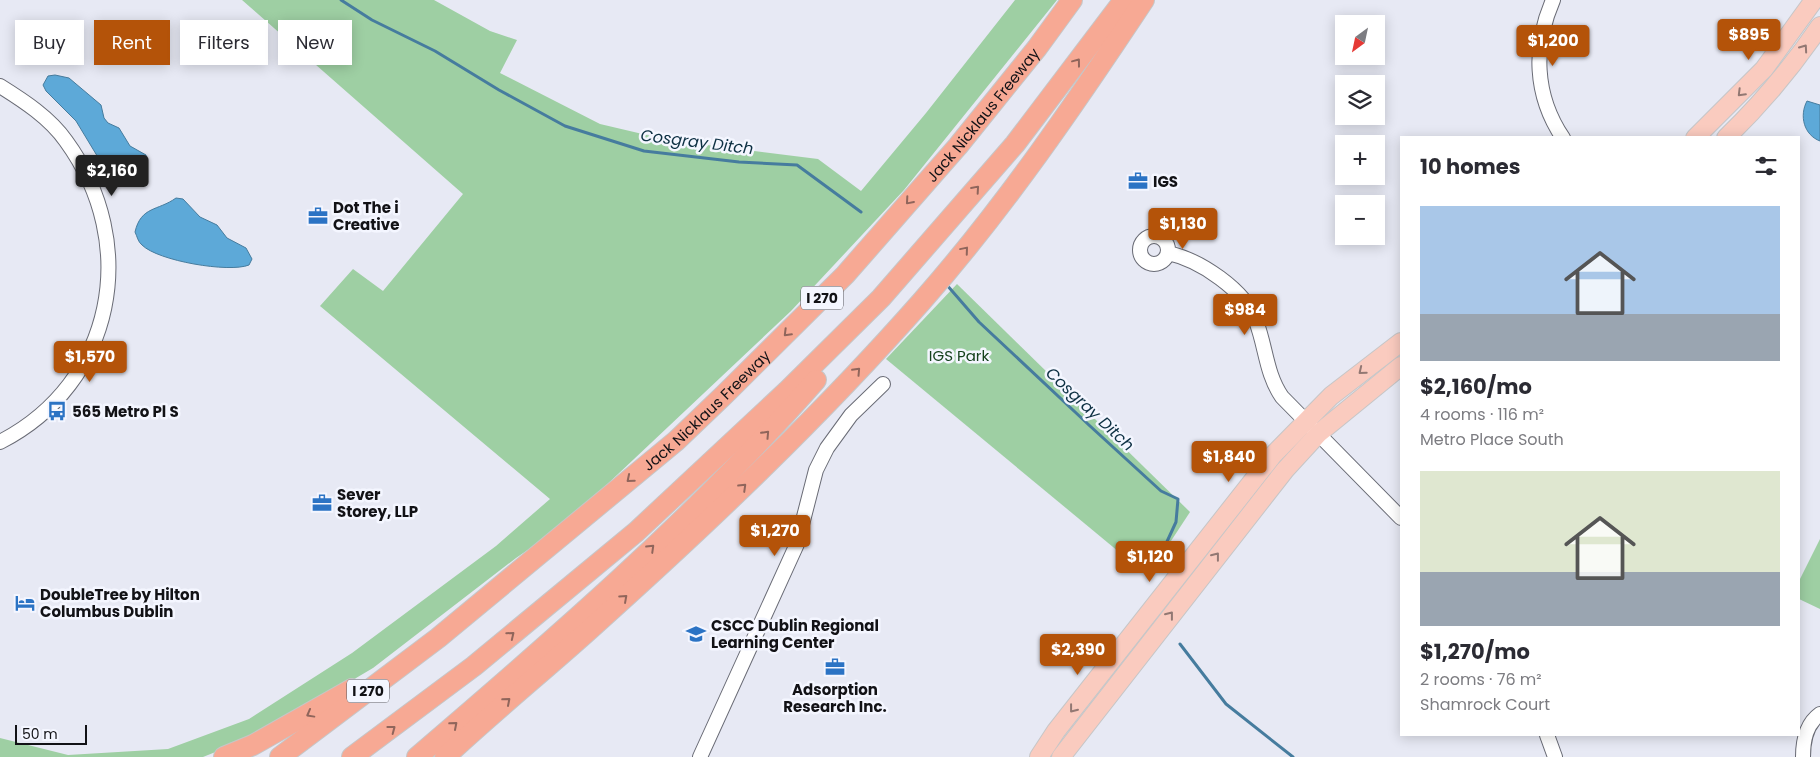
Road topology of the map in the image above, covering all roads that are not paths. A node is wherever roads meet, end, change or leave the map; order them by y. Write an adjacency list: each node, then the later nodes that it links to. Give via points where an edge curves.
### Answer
1 (1072, 0): 19 (highway, Jack Nicklaus Freeway / I 270, one-way to 19, via 958,146 807,314 676,441)
2 (1124, 0): 11 (highway, I 270, one-way to 2, via 1015,144)
3 (1144, 0): 26 (highway, one-way to 3, via 693,534 845,384 921,302 1012,189)
4 (1553, 0): 8 (street, via 1543,26 1538,63 1545,101)
5 (1814, 0): 9 (main road, one-way to 9, via 1764,69)
6 (1820, 26): 10 (main road, one-way to 6, via 1800,55)
7 (0, 86): 17 (street, via 34,109 66,141 87,175 105,227 109,276 102,319 84,365 62,396 24,428)
8 (1562, 136)
9 (1697, 136)
10 (1728, 136)
11 (935, 236): 24 (highway, I 270, one-way to 11, via 474,666 636,532 881,298); 25 (highway, one-way to 11, via 577,618 741,461 873,316)
12 (1168, 252): 16 (street, via 1197,263 1232,289 1250,308 1257,322 1273,384)
13 (1400, 343): 16 (main road, one-way to 16, via 1332,396)
14 (1400, 367): 16 (main road)
15 (883, 384): 27 (street, via 851,415 827,448 816,470 797,544)
16 (1312, 427): 18 (street); 28 (main road, one-way to 28, via 1273,456 1180,571); 29 (main road, one-way to 16, via 1285,470)
17 (0, 442)
18 (1400, 517)
19 (455, 624): 22 (highway, one-way to 22, via 339,698); 23 (highway, Jack Nicklaus Freeway / I 270)
20 (1820, 714): 31 (street, via 1813,719 1804,739)
21 (1547, 736): 30 (street)
22 (224, 757)
23 (280, 757)
24 (352, 757)
25 (417, 757)
26 (445, 757)
27 (700, 757)
28 (1039, 757)
29 (1061, 757)
30 (1555, 757)
31 (1803, 757)

